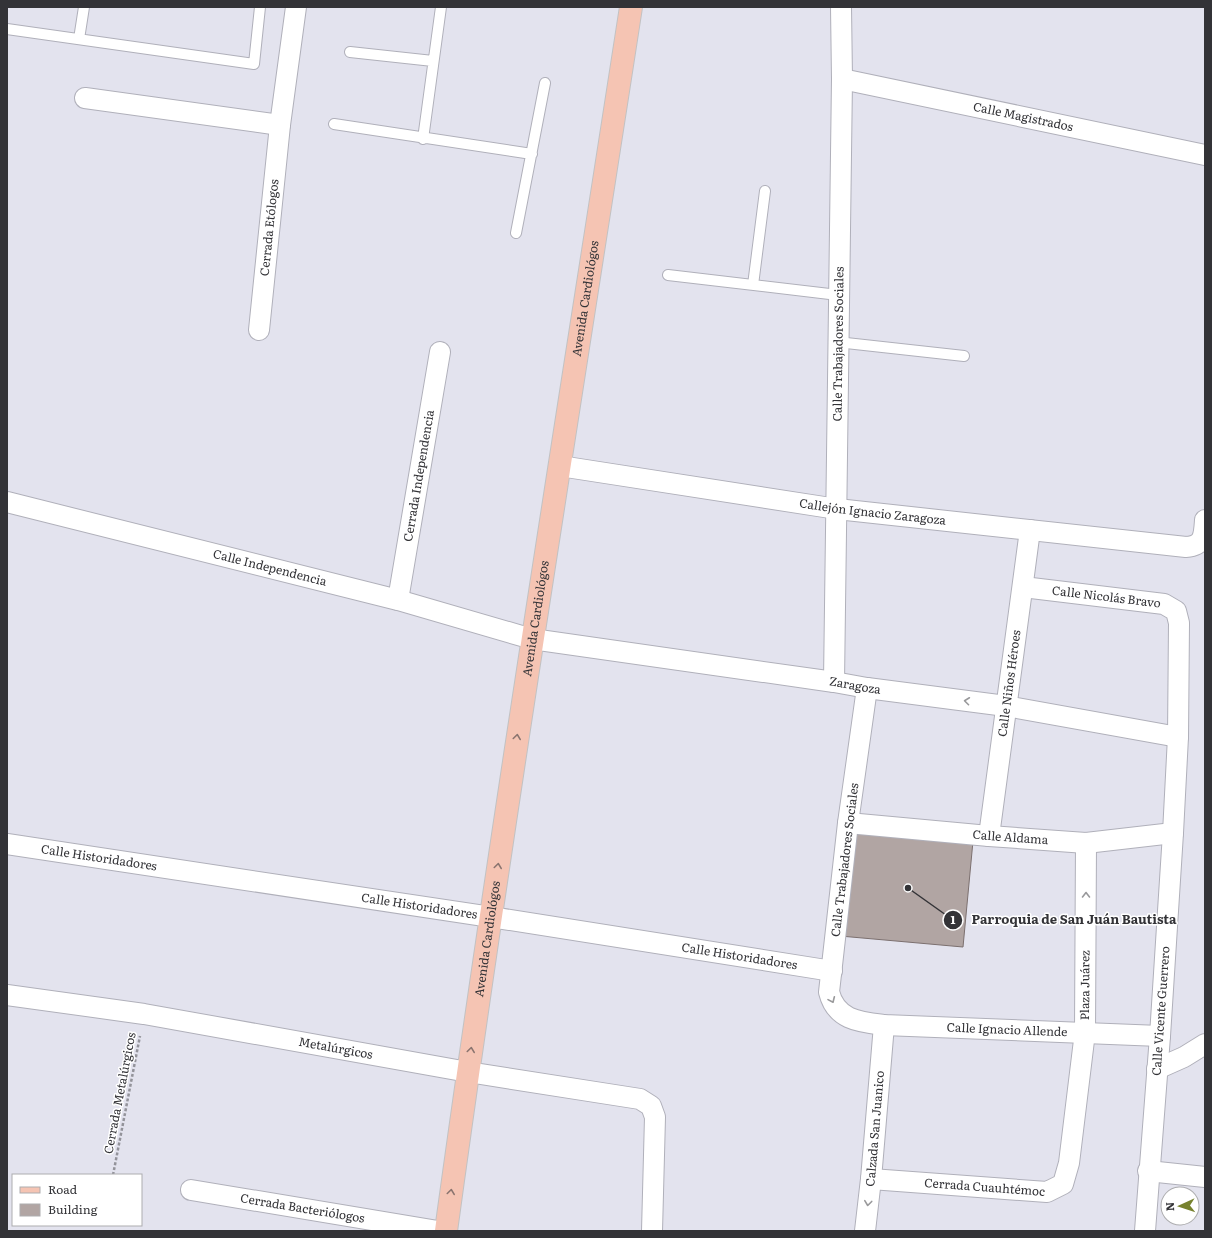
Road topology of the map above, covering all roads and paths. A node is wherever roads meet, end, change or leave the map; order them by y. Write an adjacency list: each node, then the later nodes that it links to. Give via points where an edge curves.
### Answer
1 (84, 7): 8 (lane)
2 (260, 7): 8 (lane, via 254,64)
3 (296, 7): 15 (street, Cerrada Etólogos)
4 (440, 7): 10 (lane)
5 (631, 7): 28 (main road, Avenida Cardiológos)
6 (841, 7): 11 (street, Calle Trabajadores Sociales)
7 (7, 29): 8 (lane)
8 (79, 39)
9 (350, 52): 10 (lane)
10 (433, 61): 16 (lane)
11 (842, 79): 18 (street, Calle Magistrados); 23 (street, Calle Trabajadores Sociales)
12 (545, 83): 17 (lane)
13 (85, 98): 15 (street)
14 (334, 124): 16 (lane)
15 (280, 125): 24 (street, Cerrada Etólogos)
16 (423, 139): 17 (lane)
17 (532, 154): 20 (lane)
18 (1205, 155)
19 (765, 191): 22 (lane)
20 (516, 233)
21 (668, 275): 22 (lane)
22 (753, 285): 23 (lane)
23 (838, 296): 25 (street, Calle Trabajadores Sociales)
24 (259, 330)
25 (837, 342): 27 (lane); 30 (street, Calle Trabajadores Sociales)
26 (440, 352): 34 (street, Cerrada Independencia)
27 (964, 356)
28 (560, 466): 30 (street, Callejón Ignacio Zaragoza); 36 (main road, Avenida Cardiológos)
29 (7, 502): 34 (street, Calle Independencia)
30 (837, 509): 32 (street, Callejón Ignacio Zaragoza); 37 (street, Calle Trabajadores Sociales)
31 (1205, 520): 32 (street, Callejón Ignacio Zaragoza, via 1201,542 1186,547)
32 (1030, 530): 33 (street, Calle Niños Héroes)
33 (1023, 587): 35 (street, Calle Nicolás Bravo, via 1164,604 1176,611); 39 (street, Calle Niños Héroes)
34 (398, 600): 36 (street, Calle Independencia)
35 (1179, 622): 40 (street, Calle Vicente Guerrero)
36 (532, 639): 37 (street, Zaragoza); 46 (main road, Avenida Cardiológos, one-way to 36)
37 (834, 682): 38 (street, Zaragoza)
38 (867, 688): 39 (street, Zaragoza, one-way to 38); 41 (street, Calle Trabajadores Sociales)
39 (1006, 706): 40 (street, Zaragoza); 43 (street, Calle Niños Héroes)
40 (1178, 737): 42 (street, Calle Vicente Guerrero)
41 (848, 823): 43 (street, Calle Aldama); 47 (street, Calle Trabajadores Sociales)
42 (1173, 832): 44 (street, Calle Aldama); 53 (street, Calle Vicente Guerrero)
43 (990, 836): 44 (street, Calle Aldama)
44 (1086, 842): 52 (street, Plaza Juárez, one-way to 44)
45 (7, 844): 46 (street, Calle Historidadores)
46 (491, 917): 47 (street, Calle Historidadores); 56 (main road, Avenida Cardiológos, one-way to 46)
47 (832, 971): 50 (street, Calle Trabajadores Sociales, one-way to 50, via 829,992 832,1003)
48 (7, 995): 49 (street, Metalúrgicos)
49 (144, 1014): 56 (street, Metalúrgicos); 58 (path, Cerrada Metalúrgicos)
50 (855, 1021): 51 (street, Calle Ignacio Allende)
51 (884, 1025): 52 (street, Calle Ignacio Allende); 60 (street, Calzada San Juanico)
52 (1085, 1032): 53 (street, Calle Ignacio Allende); 60 (street, Cerrada Cuauhtémoc, via 1069,1163 1063,1184 1047,1192)
53 (1160, 1036): 55 (street, Calle Vicente Guerrero)
54 (1205, 1044): 55 (street, via 1184,1058)
55 (1157, 1069): 57 (street, Calle Vicente Guerrero)
56 (468, 1072): 63 (main road, Avenida Cardiológos, one-way to 56); 64 (street, Metalúrgicos, via 640,1099 651,1106 655,1117)
57 (1148, 1171): 59 (street); 66 (street, Calle Vicente Guerrero)
58 (113, 1174)
59 (1205, 1177)
60 (871, 1179): 65 (street, Calzada San Juanico, one-way to 65)
61 (191, 1190): 62 (street, Cerrada Bacteriólogos)
62 (438, 1231)
63 (446, 1231)
64 (652, 1231)
65 (864, 1231)
66 (1145, 1231)

